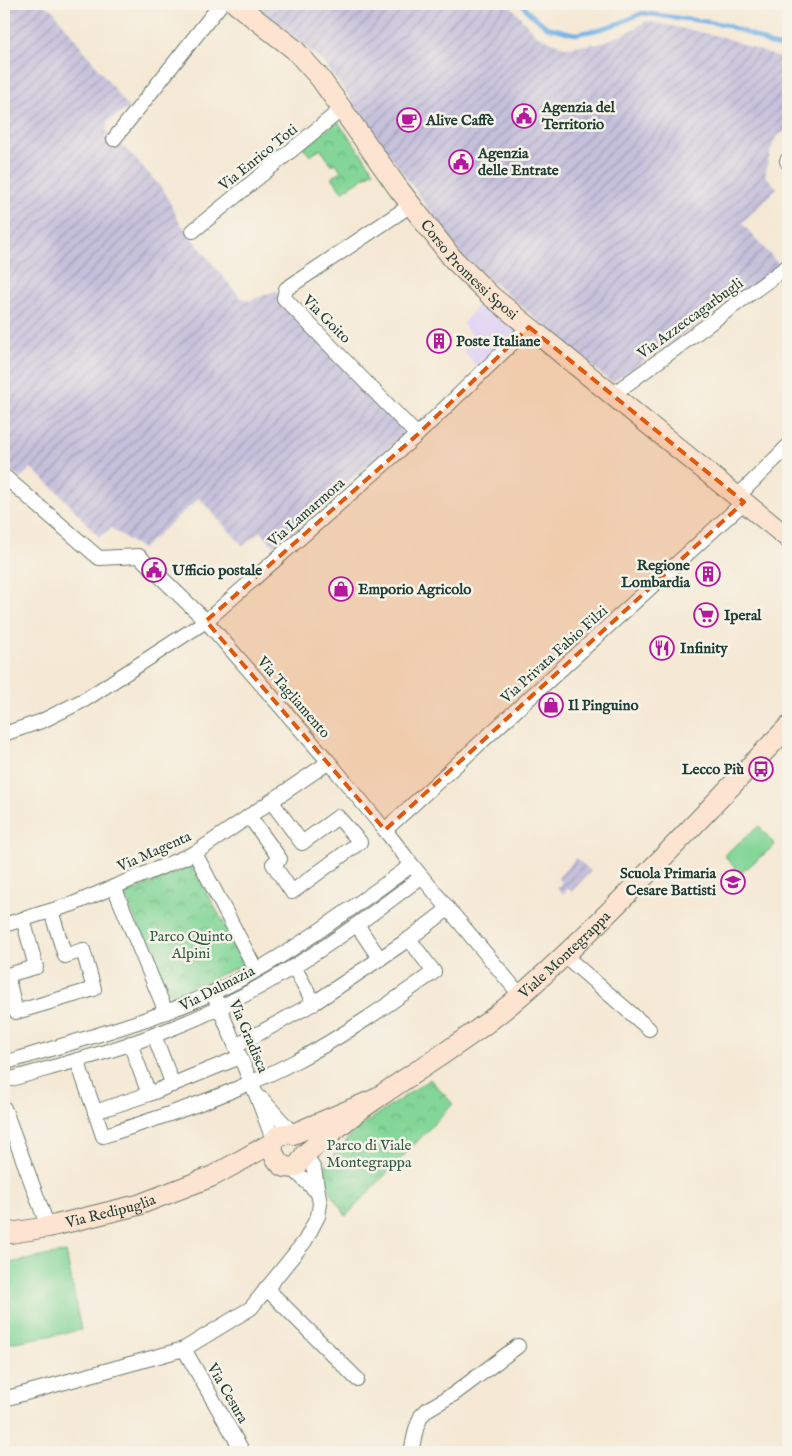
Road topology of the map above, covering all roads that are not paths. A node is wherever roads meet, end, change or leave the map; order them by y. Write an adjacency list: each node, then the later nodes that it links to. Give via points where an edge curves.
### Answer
1 (221, 4): 4 (street)
2 (236, 4): 3 (main road, Corso Promessi Sposi, via 294,49)
3 (343, 108): 7 (main road, Corso Promessi Sposi); 8 (street, Via Enrico Toti)
4 (114, 139)
5 (788, 159): 6 (street)
6 (788, 163)
7 (411, 205): 10 (main road, Corso Promessi Sposi, via 453,259); 12 (street, Via Goito, via 286,289 284,298)
8 (194, 231)
9 (788, 266): 11 (street, Via Azzeccagarbugli)
10 (529, 327): 11 (main road, Corso Promessi Sposi); 12 (street, Via Lamarmora)
11 (612, 395): 15 (main road, Corso Promessi Sposi)
12 (418, 435): 17 (street, Via Lamarmora)
13 (788, 446): 15 (street, Via Privata Fabio Filzi)
14 (4, 476): 17 (street, Via Tagliamento, via 99,558 139,556)
15 (741, 500): 16 (main road, Corso Promessi Sposi); 25 (street, Via Privata Fabio Filzi)
16 (788, 538)
17 (206, 621): 20 (street, Via Lamarmora, via 86,699 42,722); 21 (street, Via Tagliamento)
18 (788, 713): 22 (main road, Viale Montegrappa)
19 (788, 727): 22 (main road, Viale Montegrappa)
20 (4, 734)
21 (329, 762): 23 (street, Via Magenta); 25 (street, Via Tagliamento)
22 (736, 779): 36 (main road, Viale Montegrappa, via 633,889)
23 (271, 801): 24 (street, Via Magenta); 24 (street, via 302,843 338,817 360,842 292,892 273,864 280,859)
24 (250, 816): 26 (street, Via Magenta)
25 (386, 830): 27 (street, Via Tagliamento)
26 (195, 852): 29 (street, Via Magenta); 39 (street)
27 (412, 865): 28 (street, Via Tagliamento); 39 (street, Via Dalmazia)
28 (422, 877): 30 (street, Via Tagliamento); 34 (street, Via Dalmazia)
29 (114, 887): 31 (street, Via Magenta); 44 (street)
30 (448, 909): 35 (street); 41 (street, Via Tagliamento)
31 (51, 911): 32 (street, Via Magenta); 32 (street, via 65,956 83,950 94,989 16,1012 7,975 36,967)
32 (23, 919): 33 (street, Via Magenta)
33 (4, 925)
34 (357, 925): 37 (street); 38 (street, Via Dalmazia)
35 (409, 939): 37 (street); 53 (street, via 434,972 370,1018)
36 (564, 954): 41 (main road, Viale Montegrappa); 45 (street)
37 (380, 959): 42 (street)
38 (294, 966): 42 (street); 43 (street, Via Dalmazia)
39 (256, 970): 40 (street, Via Dalmazia)
40 (213, 992): 43 (street, Via Gradisca); 44 (street, Via Dalmazia)
41 (520, 996): 55 (main road, Viale Montegrappa, via 464,1040)
42 (314, 1003): 48 (street)
43 (219, 1007): 46 (street, Via Dalmazia); 48 (street, Via Gradisca)
44 (166, 1012): 50 (street, Via Dalmazia)
45 (649, 1029)
46 (154, 1035): 47 (street, Via Dalmazia); 52 (street)
47 (130, 1043): 49 (street, Via Dalmazia); 54 (street)
48 (238, 1052): 52 (street); 53 (street, Via Gradisca)
49 (77, 1060): 51 (street, Via Dalmazia); 57 (street)
50 (4, 1063)
51 (4, 1081)
52 (173, 1085): 54 (street)
53 (254, 1088): 57 (street, via 103,1136); 58 (street, Via Gradisca); 59 (street, Via Gradisca)
54 (149, 1094): 57 (street)
55 (371, 1101): 58 (main road, Viale Montegrappa); 60 (main road, Viale Montegrappa)
56 (4, 1108): 63 (street)
57 (95, 1112)
58 (293, 1134): 59 (main road, Viale Montegrappa, via 282,1135); 60 (main road, via 303,1141)
59 (274, 1142): 60 (main road, via 273,1154); 61 (main road, Via Redipuglia)
60 (292, 1161): 61 (main road, Via Redipuglia); 62 (street); 62 (street, via 314,1169)
61 (213, 1176): 63 (main road, Via Redipuglia, via 138,1204)
62 (317, 1192): 65 (street, via 318,1216 305,1241)
63 (48, 1227): 64 (main road, Via Redipuglia)
64 (4, 1234)
65 (266, 1288): 67 (street, via 251,1308); 68 (street)
66 (518, 1346): 71 (street, via 454,1394 428,1409 421,1416)
67 (184, 1349): 69 (street); 70 (street, Via Cesura)
68 (357, 1379)
69 (4, 1399)
70 (243, 1452)
71 (411, 1452)

